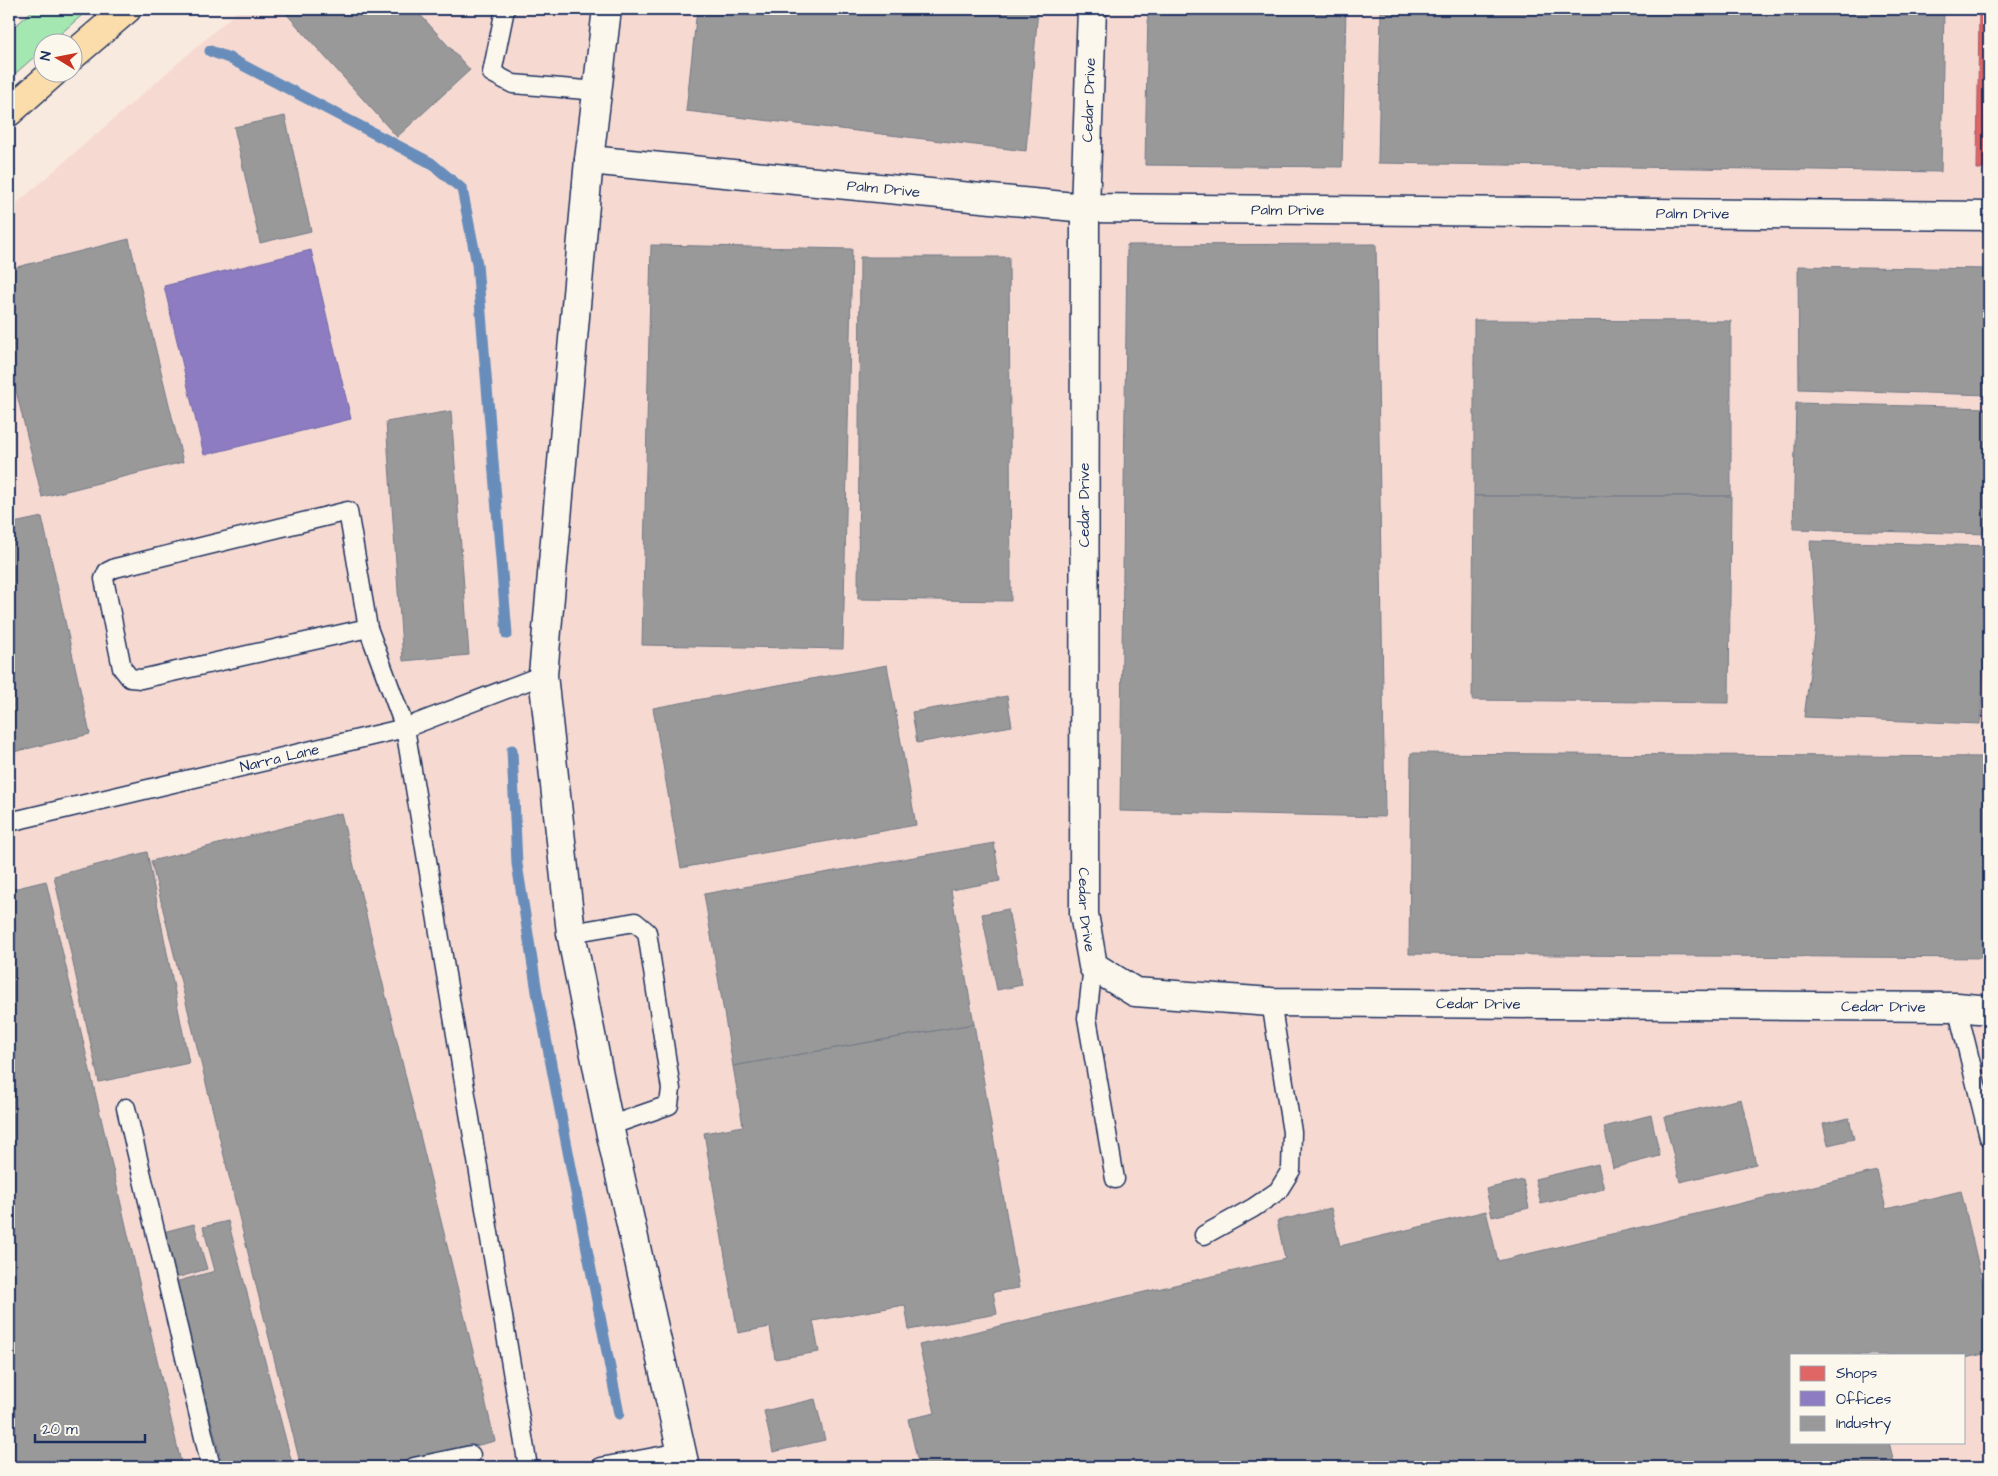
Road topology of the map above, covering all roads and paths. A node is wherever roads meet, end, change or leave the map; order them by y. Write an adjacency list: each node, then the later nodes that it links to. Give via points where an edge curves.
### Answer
1 (127, 9): 5 (main road)
2 (505, 9): 7 (lane, via 492,73 514,84)
3 (607, 9): 7 (street)
4 (1092, 9): 10 (street, Cedar Drive)
5 (82, 47)
6 (43, 82): 8 (main road)
7 (598, 91): 9 (street)
8 (9, 112)
9 (589, 160): 10 (street, Palm Drive); 13 (street)
10 (1085, 208): 11 (street, Palm Drive); 17 (street, Cedar Drive, via 1084,914)
11 (1989, 216)
12 (368, 628): 12 (lane, via 348,511 115,568 107,572 104,579 122,668 130,678 142,679); 14 (lane)
13 (543, 675): 14 (lane, Narra Lane); 16 (street)
14 (405, 728): 15 (lane, Narra Lane); 30 (lane)
15 (9, 822)
16 (571, 933): 22 (street); 22 (lane, via 635,922 647,932 671,1089 669,1105)
17 (1093, 966): 18 (street, Cedar Drive, via 1135,992); 24 (lane, via 1087,1018)
18 (1271, 1002): 19 (street, Cedar Drive); 25 (lane, via 1292,1132 1291,1170 1278,1191)
19 (1957, 1007): 20 (street, Cedar Drive); 23 (lane)
20 (1989, 1010)
21 (126, 1108): 28 (lane)
22 (609, 1126): 27 (street)
23 (1989, 1137)
24 (1116, 1179)
25 (1204, 1236)
26 (471, 1455): 29 (lane)
27 (683, 1459): 31 (lane)
28 (211, 1467)
29 (414, 1467)
30 (528, 1467)
31 (601, 1467)

